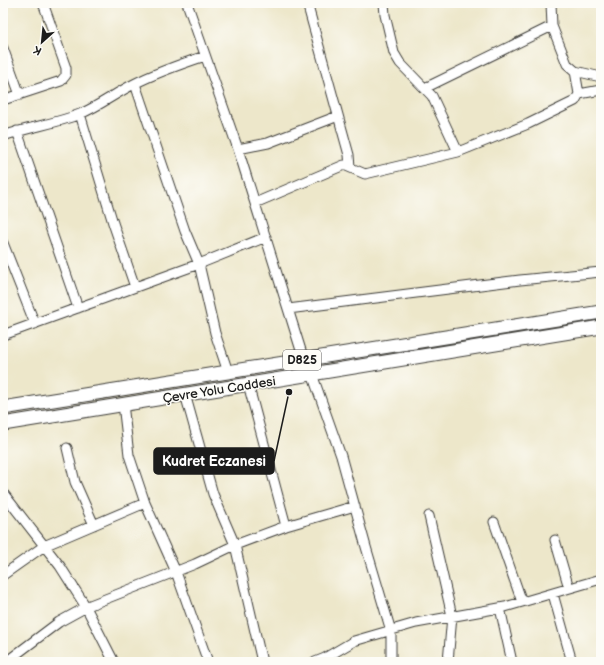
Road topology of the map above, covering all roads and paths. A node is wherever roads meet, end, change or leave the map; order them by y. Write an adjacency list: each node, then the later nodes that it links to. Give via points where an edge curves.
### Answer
1 (43, 3): 15 (street, via 66,68 66,75 61,81)
2 (187, 3): 8 (street)
3 (308, 3): 18 (street)
4 (384, 3): 12 (street, via 394,53 400,63)
5 (551, 3): 6 (street)
6 (552, 26): 9 (street, via 567,64); 12 (street)
7 (3, 48): 15 (street)
8 (205, 56): 11 (street, via 176,65); 21 (street)
9 (575, 71): 10 (street); 14 (street)
10 (601, 77)
11 (135, 84): 17 (street); 27 (street, via 185,231)
12 (425, 88): 22 (street, via 432,96)
13 (601, 90): 14 (street)
14 (579, 94): 22 (street, via 575,101 528,124)
15 (20, 95): 16 (street)
16 (3, 100)
17 (80, 114): 19 (street); 29 (street)
18 (338, 116): 21 (street, via 268,143); 23 (street)
19 (17, 131): 20 (street); 30 (street)
20 (3, 136)
21 (238, 149): 24 (street)
22 (458, 152): 23 (street, via 365,174)
23 (350, 167): 24 (street, via 344,165)
24 (255, 203): 25 (street)
25 (266, 237): 27 (street); 31 (street)
26 (3, 243): 33 (street)
27 (199, 264): 29 (street); 37 (street, via 215,332)
28 (601, 272): 31 (street)
29 (135, 287): 30 (street)
30 (78, 308): 33 (street)
31 (288, 310): 36 (street)
32 (601, 312): 36 (highway, Çevre Yolu Caddesi / D825)
33 (35, 324): 35 (street)
34 (601, 327): 38 (highway, Çevre Yolu Caddesi / D825)
35 (3, 336)
36 (304, 360): 37 (highway, Çevre Yolu Caddesi / D825)
37 (228, 372): 42 (highway, Çevre Yolu Caddesi / D825)
38 (312, 374): 39 (highway, Çevre Yolu Caddesi / D825); 47 (street, via 341,456)
39 (248, 384): 40 (highway, Çevre Yolu Caddesi / D825); 51 (street)
40 (185, 394): 41 (highway, Çevre Yolu Caddesi / D825); 53 (street, via 213,494)
41 (123, 404): 43 (highway, Çevre Yolu Caddesi / D825); 46 (street, via 129,455)
42 (3, 408)
43 (3, 424)
44 (67, 448): 50 (street, via 75,482)
45 (3, 493): 54 (street)
46 (145, 503): 50 (street); 55 (street)
47 (355, 506): 51 (street); 64 (street)
48 (428, 516): 63 (street)
49 (494, 522): 60 (street)
50 (94, 525): 54 (street)
51 (286, 526): 53 (street)
52 (555, 540): 58 (street)
53 (235, 545): 55 (street); 69 (street)
54 (44, 546): 56 (street); 61 (street)
55 (176, 572): 61 (street); 68 (street)
56 (3, 575)
57 (601, 579): 58 (street)
58 (569, 588): 59 (street)
59 (553, 594): 60 (street); 74 (street)
60 (522, 602): 62 (street)
61 (86, 607): 66 (street, via 59,622); 67 (street)
62 (500, 608): 63 (street); 73 (street)
63 (452, 616): 64 (street, via 416,622); 72 (street)
64 (391, 631): 65 (street, via 354,641); 71 (street)
65 (324, 660): 70 (street)
66 (6, 662)
67 (114, 662)
68 (208, 662)
69 (262, 662)
70 (315, 662)
71 (391, 662)
72 (448, 662)
73 (512, 662)
74 (572, 662)

